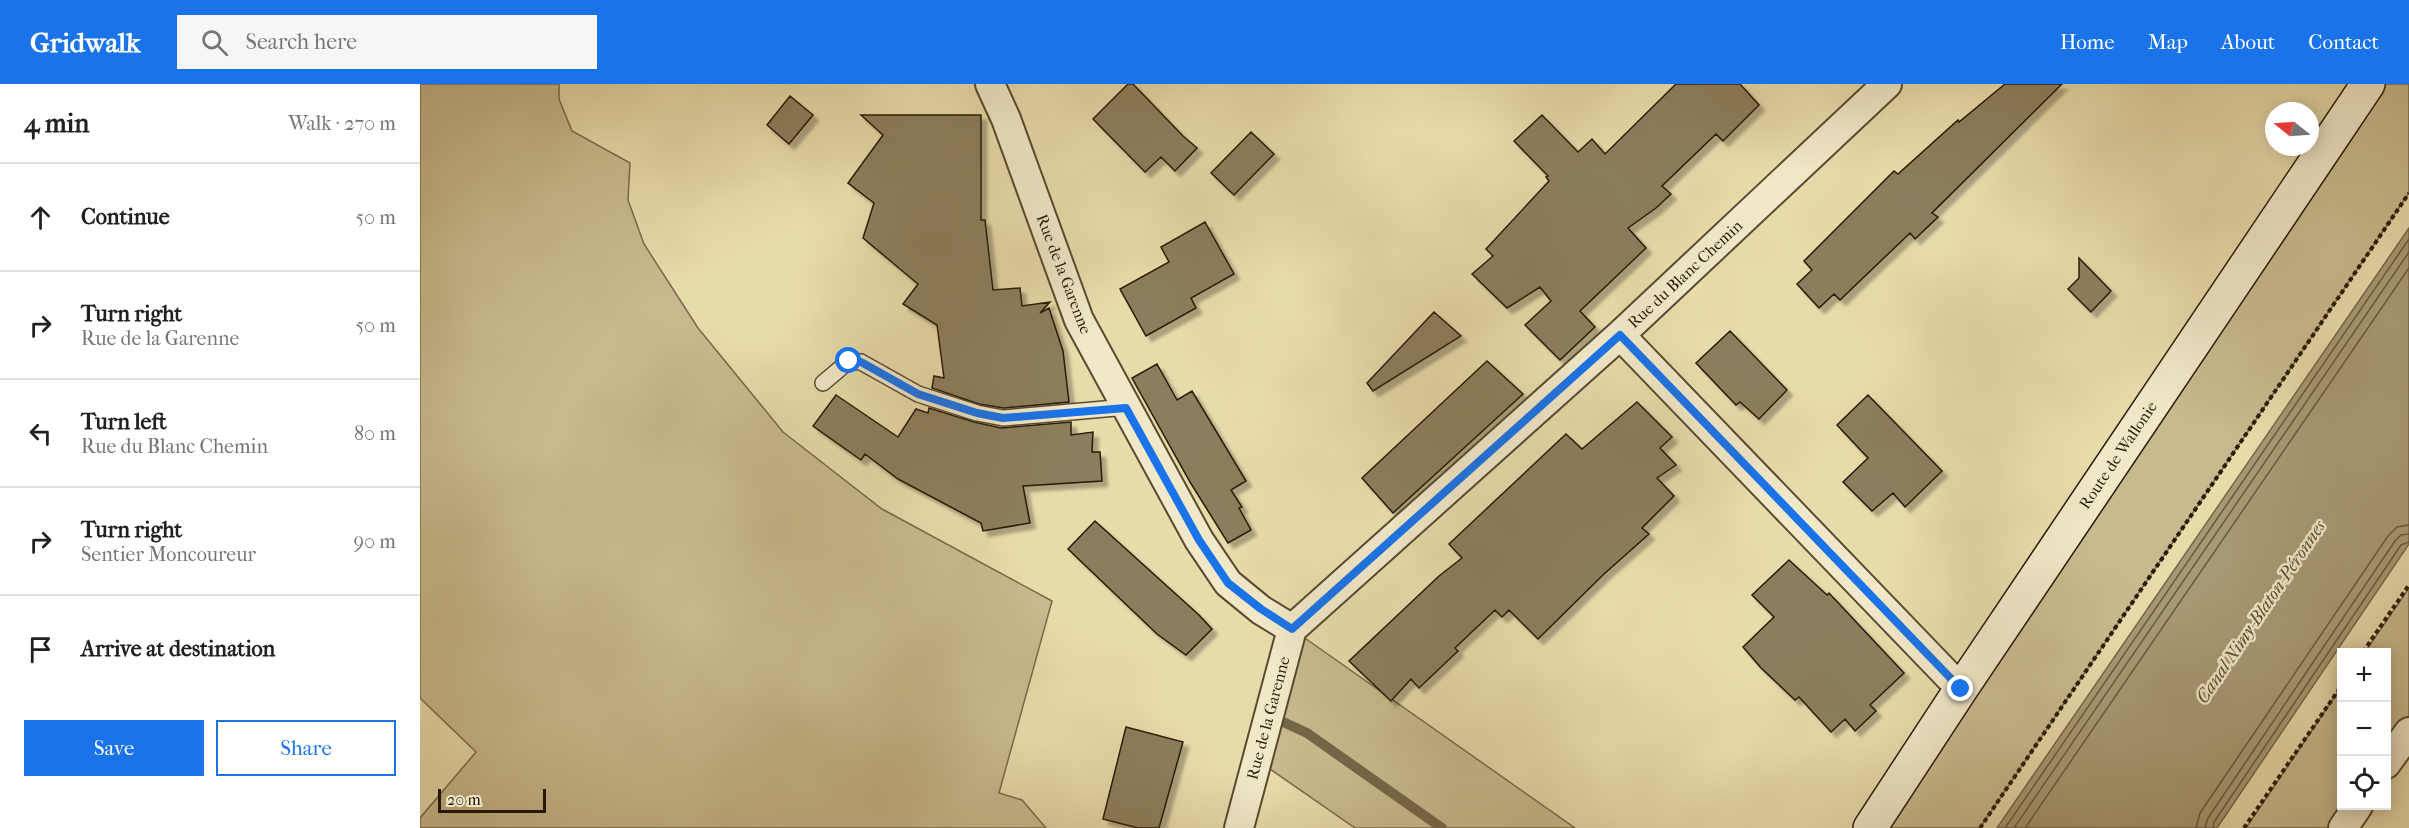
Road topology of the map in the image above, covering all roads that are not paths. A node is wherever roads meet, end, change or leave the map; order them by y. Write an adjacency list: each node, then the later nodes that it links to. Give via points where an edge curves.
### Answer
1 (990, 84): 6 (street, Rue de la Garenne, via 1079,320)
2 (1887, 84): 4 (street, Rue du Blanc Chemin)
3 (2368, 84): 8 (main road, Route de Wallonie)
4 (1620, 335): 7 (street, Rue du Blanc Chemin); 8 (street)
5 (823, 383): 6 (lane, via 849,361 861,362 918,394 1003,418)
6 (1126, 408): 7 (street, Rue de la Garenne, via 1199,540 1228,583)
7 (1292, 629): 12 (street, Rue de la Garenne)
8 (1961, 689): 13 (main road, Route de Wallonie)
9 (2409, 732): 10 (street)
10 (2391, 757)
11 (2355, 810): 14 (street)
12 (1239, 828)
13 (1870, 828)
14 (2343, 828)

